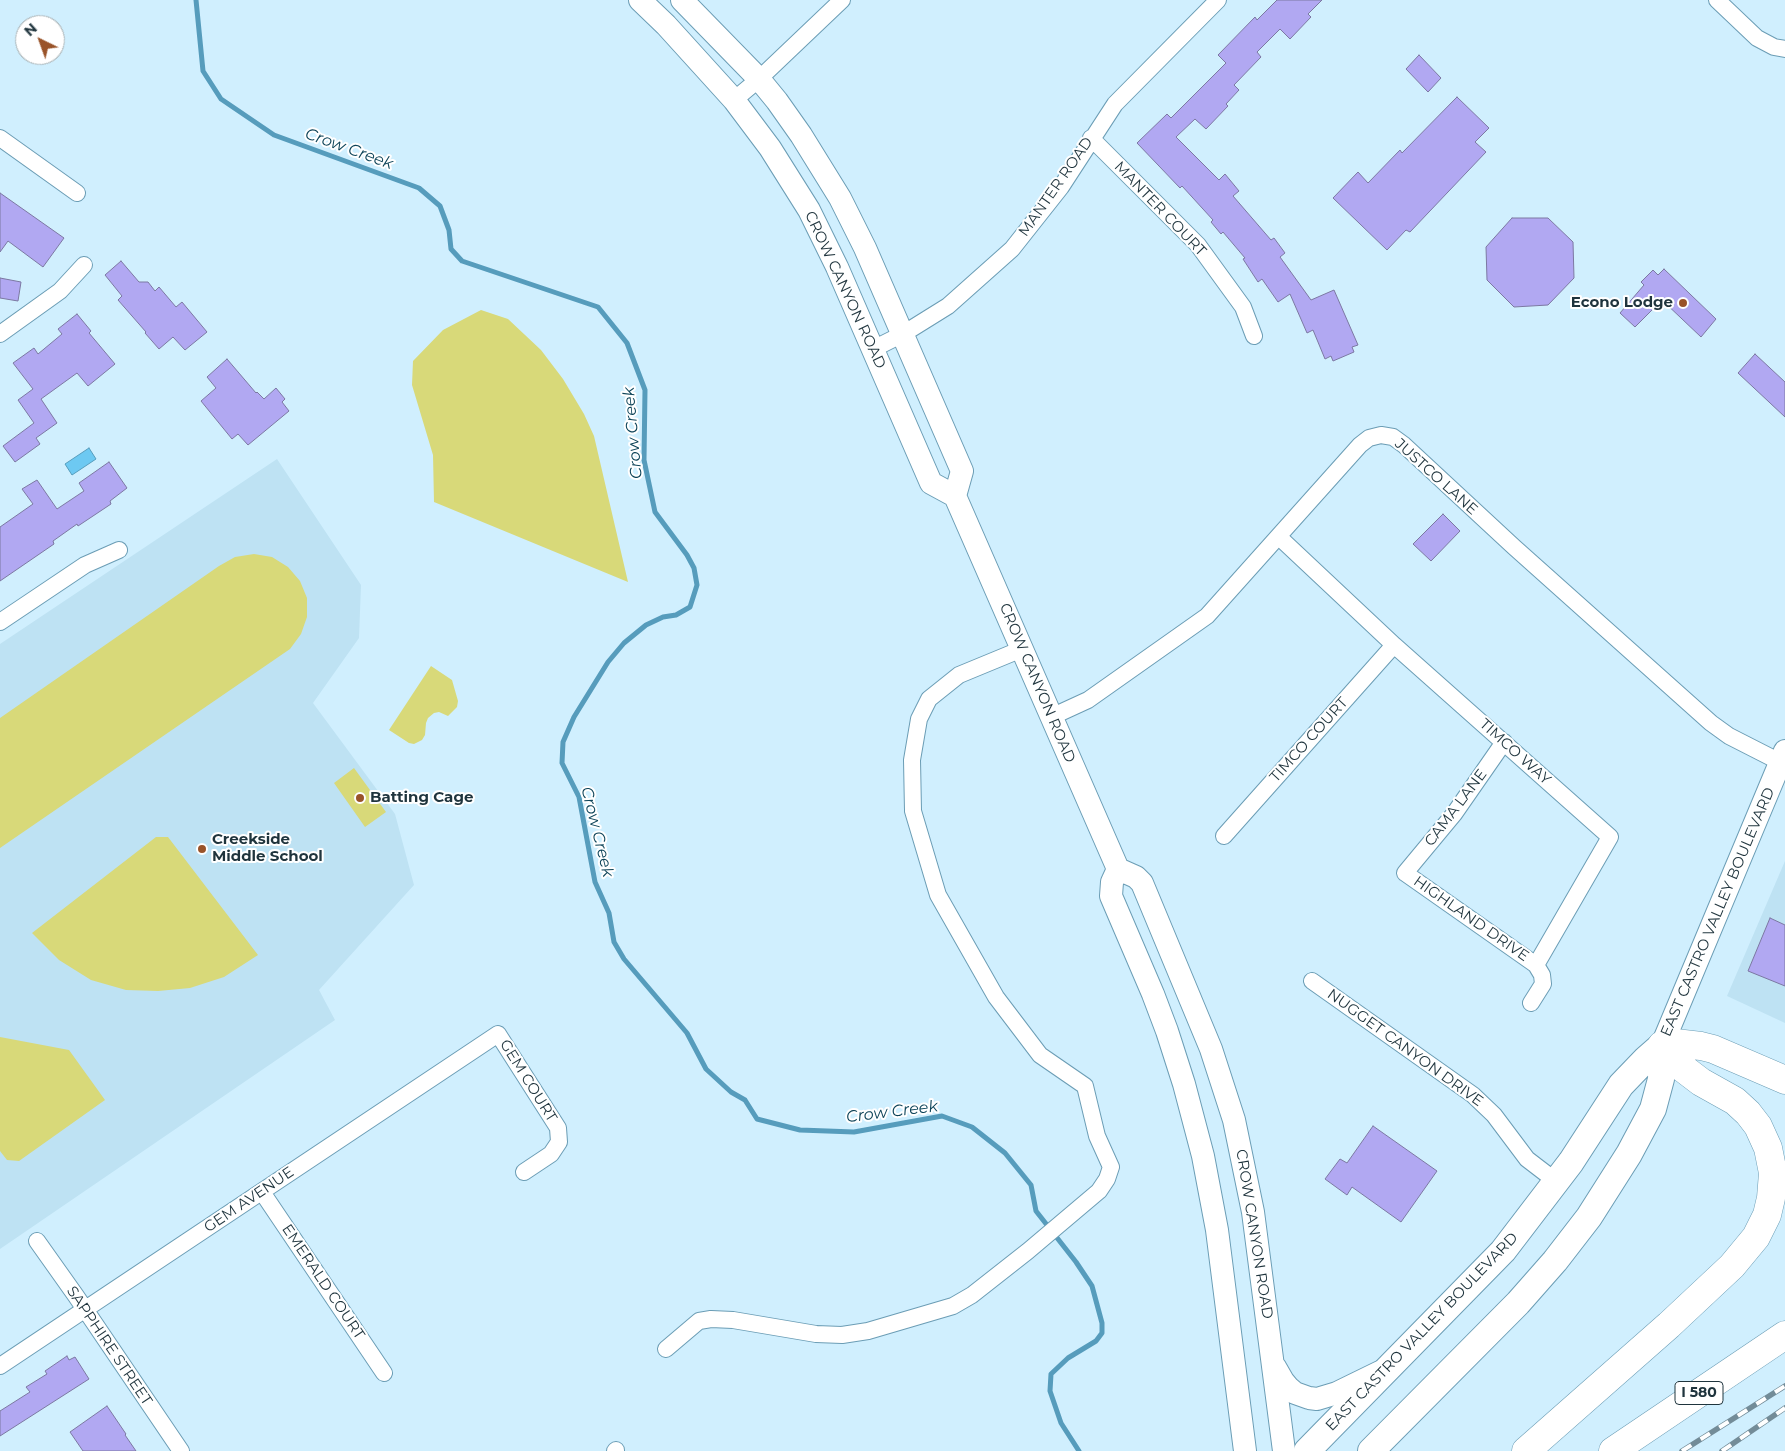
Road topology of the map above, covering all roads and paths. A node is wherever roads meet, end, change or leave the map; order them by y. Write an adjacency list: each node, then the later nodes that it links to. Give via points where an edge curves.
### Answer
1 (640, 0): 8 (main road, CROW CANYON ROAD)
2 (682, 0): 7 (main road)
3 (842, 0): 7 (street)
4 (1218, 0): 10 (street, MANTER ROAD, via 1115,104)
5 (1717, 0): 6 (street, via 1762,42)
6 (1785, 48)
7 (759, 79): 8 (street); 14 (main road, via 801,136 840,198)
8 (734, 100): 16 (main road, CROW CANYON ROAD, via 770,148 809,210 838,267)
9 (0, 138): 11 (street)
10 (1091, 138): 14 (street, MANTER ROAD, via 1061,187 1012,249 948,306); 15 (street, MANTER COURT, via 1198,244 1243,307)
11 (78, 193)
12 (84, 264): 13 (street, via 60,291)
13 (0, 334)
14 (903, 334): 16 (street, MANTER ROAD); 17 (main road, via 962,470)
15 (1254, 336)
16 (873, 349): 17 (main road, CROW CANYON ROAD, via 932,483)
17 (955, 496): 22 (main road, CROW CANYON ROAD)
18 (1279, 537): 21 (street, TIMCO WAY); 23 (street, JUSTCO LANE, via 1222,600 1191,628 1088,700); 25 (street, JUSTCO LANE, via 1365,441 1381,435 1393,437 1711,723 1730,736)
19 (119, 550): 20 (street, via 85,565)
20 (0, 622)
21 (1394, 644): 24 (street, TIMCO WAY); 26 (street, TIMCO COURT)
22 (1022, 649): 23 (main road, CROW CANYON ROAD); 41 (street, via 959,675 929,699 920,719 912,760 913,811 938,894 996,997 1040,1055 1085,1086 1097,1136 1111,1167 1107,1179 1099,1192 962,1302 868,1331 842,1335 711,1319 699,1321)
23 (1051, 717): 27 (main road, CROW CANYON ROAD)
24 (1504, 742): 28 (street, CAMA LANE, via 1454,814); 29 (street, TIMCO WAY, via 1610,837)
25 (1783, 757): 33 (main road, EAST CASTRO VALLEY BOULEVARD)
26 (1224, 836)
27 (1118, 870): 42 (main road, CROW CANYON ROAD, via 1142,883 1224,1084 1241,1147 1253,1212); 47 (main road, via 1112,882 1111,896 1167,1031 1203,1156)
28 (1405, 873): 29 (street, HIGHLAND DRIVE)
29 (1536, 965): 31 (street, via 1543,984)
30 (1312, 980): 36 (street, NUGGET CANYON DRIVE, via 1473,1095 1494,1115 1527,1159)
31 (1531, 1003)
32 (498, 1034): 35 (street, GEM COURT, via 558,1128 559,1142 551,1154); 37 (street, GEM AVENUE)
33 (1662, 1045): 34 (highway, via 1713,1049); 36 (main road, EAST CASTRO VALLEY BOULEVARD, via 1621,1085); 50 (main road, EAST CASTRO VALLEY BOULEVARD, via 1661,1079 1653,1108 1629,1154 1589,1217 1518,1303); 51 (highway, via 1680,1066 1735,1101 1758,1126 1768,1148 1773,1173 1767,1215 1756,1237 1732,1266)
34 (1785, 1080)
35 (524, 1172)
36 (1557, 1182): 44 (main road, EAST CASTRO VALLEY BOULEVARD, via 1503,1251)
37 (262, 1192): 39 (street, GEM AVENUE); 45 (street, EMERALD COURT)
38 (36, 1241): 39 (street, SAPPHIRE STREET)
39 (85, 1310): 43 (street, GEM AVENUE); 46 (street, SAPPHIRE STREET)
40 (1785, 1335): 52 (highway, I 580)
41 (666, 1349)
42 (1273, 1362): 44 (main road, via 1288,1388 1317,1399 1337,1393); 48 (main road, CROW CANYON ROAD)
43 (0, 1366)
44 (1390, 1367): 49 (main road, EAST CASTRO VALLEY BOULEVARD)
45 (384, 1373)
46 (181, 1451)
47 (1245, 1451)
48 (1284, 1451)
49 (1307, 1451)
50 (1371, 1451)
51 (1526, 1451)
52 (1613, 1451)

